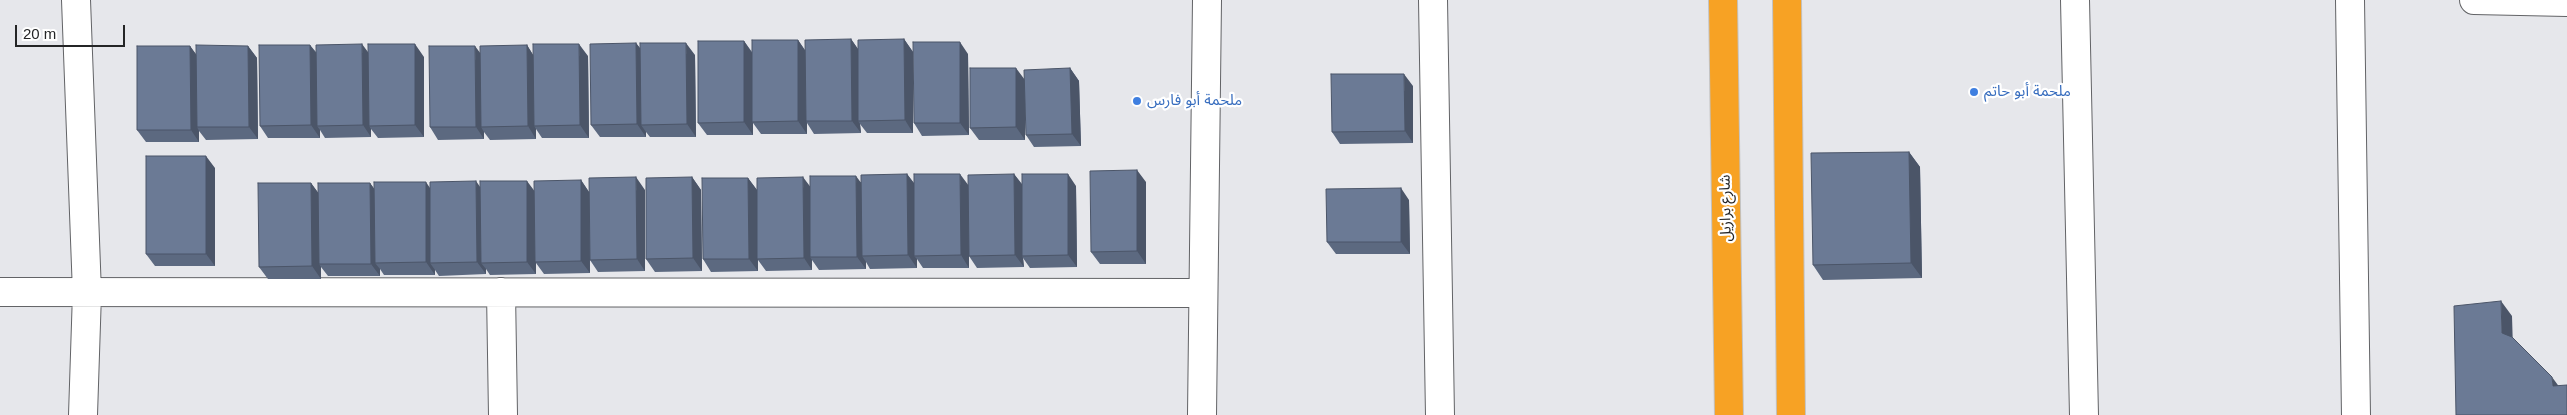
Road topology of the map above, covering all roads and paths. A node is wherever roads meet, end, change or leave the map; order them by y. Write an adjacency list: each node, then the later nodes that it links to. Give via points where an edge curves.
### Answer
1 (76, 0): 12 (street)
2 (1206, 0): 13 (street)
3 (1433, 0): 17 (street)
4 (1723, 0): 18 (highway, شارع برازيل)
5 (1787, 0): 19 (highway)
6 (2075, 0): 20 (street)
7 (2350, 0): 21 (street)
8 (2474, 0): 9 (street)
9 (2567, 2)
10 (0, 292): 12 (street)
11 (502, 292): 12 (street); 13 (street); 15 (street)
12 (87, 293): 14 (street)
13 (1203, 293): 16 (street)
14 (83, 415)
15 (503, 415)
16 (1202, 415)
17 (1440, 415)
18 (1730, 415)
19 (1791, 415)
20 (2084, 415)
21 (2356, 415)

